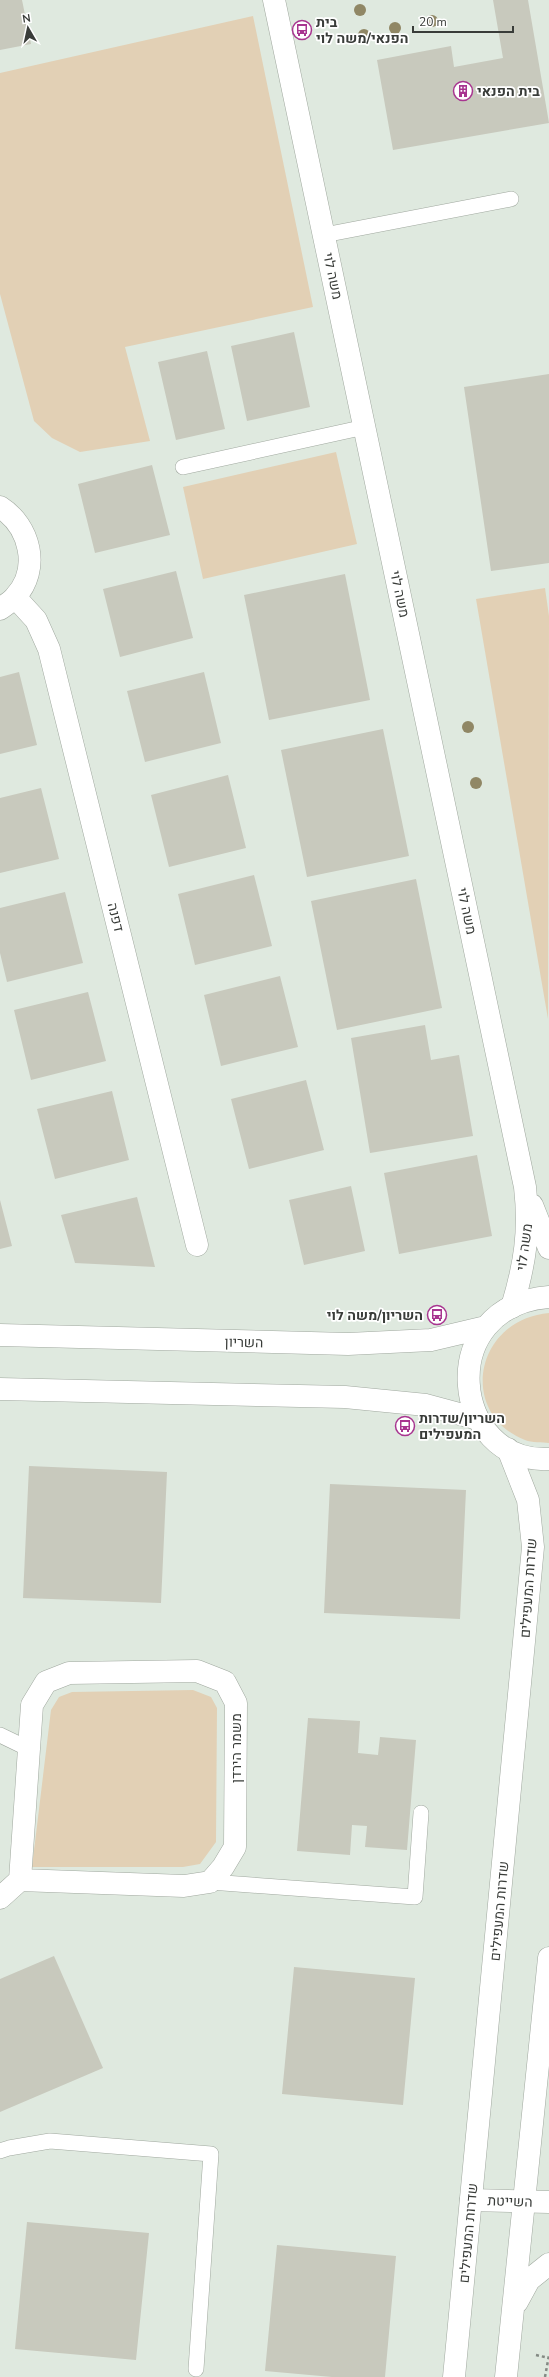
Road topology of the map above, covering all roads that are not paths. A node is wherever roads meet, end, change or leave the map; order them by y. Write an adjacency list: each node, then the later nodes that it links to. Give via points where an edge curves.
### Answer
1 (274, 0): 3 (street, משה לוי)
2 (511, 199): 3 (lane)
3 (324, 235): 4 (street, משה לוי)
4 (365, 427): 5 (lane); 8 (street, משה לוי)
5 (183, 467)
6 (0, 507): 7 (street, via 10,513 23,529 30,549 26,580)
7 (7, 603): 9 (street, דפנה, via 36,620 49,649)
8 (525, 1187): 10 (street, משה לוי); 12 (street, משה לוי, via 527,1244)
9 (197, 1245)
10 (549, 1248)
11 (549, 1297): 12 (street)
12 (512, 1306): 13 (street)
13 (486, 1327): 14 (street, השריון, via 431,1340 348,1344); 16 (street, via 472,1351 468,1372 469,1393)
14 (0, 1335)
15 (0, 1388): 16 (street, via 345,1397 426,1405)
16 (478, 1419): 17 (street, via 487,1431)
17 (508, 1449): 18 (street); 29 (street, שדרות המעפילים, via 528,1500 533,1547)
18 (549, 1459)
19 (0, 1735): 20 (lane)
20 (29, 1749): 22 (street, משמר הירדן); 23 (street, משמר הירדן, via 32,1705 46,1682 68,1673 197,1671 225,1682 236,1703 235,1847)
21 (421, 1813): 23 (lane, via 415,1897)
22 (20, 1880): 23 (street, via 184,1886); 24 (street)
23 (210, 1882)
24 (0, 1898)
25 (549, 1958): 26 (street)
26 (532, 2127): 27 (street); 30 (street)
27 (549, 2141)
28 (0, 2151): 34 (lane, via 50,2141 212,2154)
29 (471, 2200): 30 (street, השייטת); 35 (street, שדרות המעפילים)
30 (525, 2201): 31 (street, השייטת); 33 (street)
31 (549, 2202)
32 (549, 2264): 33 (street, via 529,2280)
33 (513, 2308): 36 (street)
34 (196, 2369)
35 (454, 2377)
36 (506, 2377)

